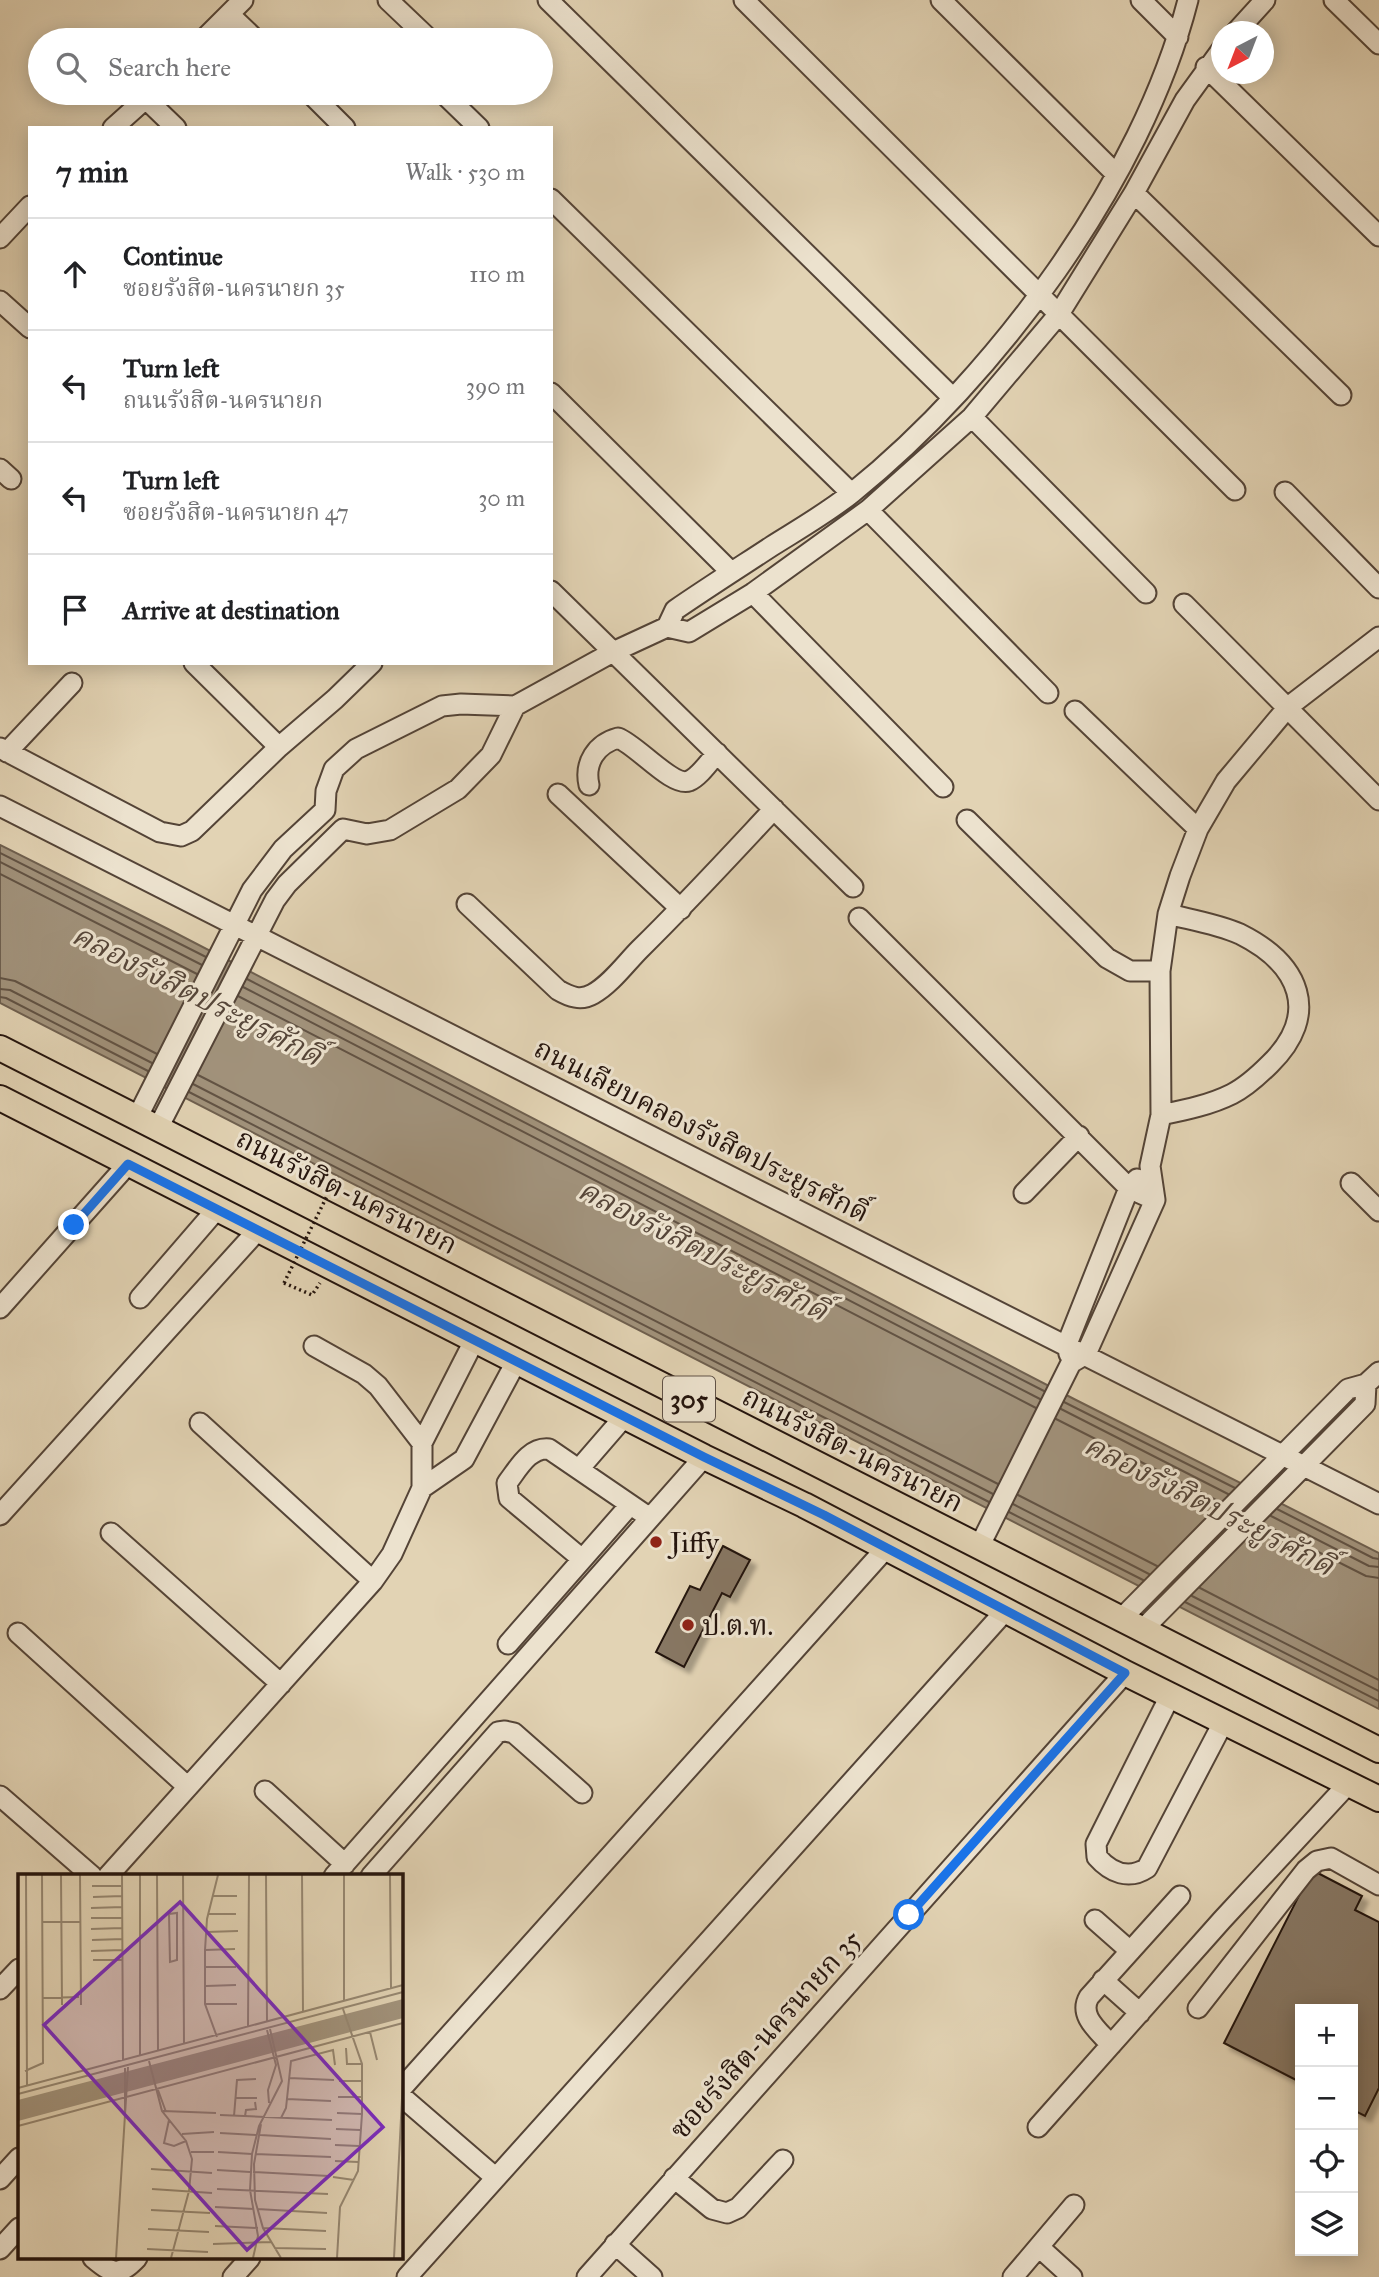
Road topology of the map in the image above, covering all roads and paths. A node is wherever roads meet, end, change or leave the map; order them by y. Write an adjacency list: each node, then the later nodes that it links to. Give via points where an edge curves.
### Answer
1 (388, 0): 13 (street)
2 (548, 0): 38 (street)
3 (744, 0): 32 (street)
4 (941, 0): 26 (street)
5 (1141, 0): 14 (street)
6 (1188, 0): 14 (street)
7 (1265, 0): 10 (street)
8 (1334, 0): 15 (street)
9 (236, 7): 11 (street); 12 (street)
10 (1246, 21)
11 (215, 28)
12 (249, 28)
13 (417, 28)
14 (1178, 37): 26 (street, via 1159,89)
15 (1379, 44)
16 (1211, 61): 17 (street)
17 (1206, 67): 27 (street); 30 (street)
18 (139, 105): 22 (street)
19 (157, 105): 23 (street)
20 (322, 105): 24 (street)
21 (455, 105): 25 (street)
22 (115, 126)
23 (174, 126)
24 (343, 126)
25 (477, 126)
26 (1116, 174): 32 (street)
27 (1134, 193): 34 (street); 37 (street)
28 (553, 201): 42 (street)
29 (28, 208): 31 (street)
30 (1379, 236)
31 (0, 238)
32 (1039, 294): 34 (street); 38 (street)
33 (0, 301): 35 (street)
34 (1059, 314): 39 (street); 40 (street)
35 (28, 326)
36 (553, 395): 44 (street)
37 (1341, 395)
38 (953, 398): 42 (street)
39 (972, 417): 43 (street); 48 (street)
40 (1235, 490)
41 (1285, 492): 45 (street)
42 (851, 494): 44 (street)
43 (868, 510): 47 (street); 56 (street)
44 (731, 572): 50 (street, via 675,610)
45 (1379, 588)
46 (553, 593): 52 (street)
47 (753, 593): 50 (street, via 689,632); 64 (street)
48 (1146, 593)
49 (1184, 604): 58 (street)
50 (667, 627): 52 (street)
51 (1379, 637): 58 (street)
52 (613, 652): 57 (street); 62 (street)
53 (196, 665): 60 (street)
54 (370, 665): 60 (street)
55 (72, 683): 61 (street)
56 (1048, 693)
57 (514, 706): 69 (street, via 442,706 356,749 334,769); 71 (street, via 491,755 458,789 390,830 367,834)
58 (1288, 707): 66 (street); 72 (street, via 1226,781)
59 (1075, 711): 72 (street)
60 (279, 747): 61 (street, via 192,831 181,836 160,832)
61 (3, 750)
62 (718, 753): 63 (street, via 691,781 682,782 618,738 600,747 589,761); 68 (street)
63 (589, 785)
64 (943, 787)
65 (558, 794): 75 (street)
66 (1379, 800)
67 (0, 806): 78 (street, ถนนเลียบคลองรังสิตประยูรศักดิ์)
68 (774, 809): 73 (street); 75 (street)
69 (325, 810): 71 (street); 78 (street, via 268,865)
70 (967, 820): 80 (street, via 1107,958 1130,971)
71 (343, 829): 79 (street, via 287,884)
72 (1198, 829): 76 (street)
73 (853, 887)
74 (467, 904): 75 (street, via 558,990 580,999 607,982)
75 (681, 909)
76 (1168, 914): 80 (street); 84 (street, via 1239,934 1264,948 1289,973 1300,1014 1282,1052 1257,1077 1233,1094)
77 (859, 918): 85 (street)
78 (234, 926): 79 (street, ถนนเลียบคลองรังสิตประยูรศักดิ์); 83 (street)
79 (255, 937): 83 (street); 101 (street, ถนนเลียบคลองรังสิตประยูรศักดิ์)
80 (1160, 971): 84 (street)
81 (0, 1048): 83 (main road, ถนนรังสิต-นครนายก / 305)
82 (0, 1098): 86 (main road, 305)
83 (153, 1113): 118 (main road, ถนนรังสิต-นครนายก / 305)
84 (1161, 1115): 87 (street)
85 (1079, 1136): 89 (street); 90 (street)
86 (128, 1164): 93 (main road, 305); 98 (street)
87 (1150, 1166): 89 (street); 92 (street)
88 (1351, 1183): 94 (street)
89 (1129, 1188): 92 (street); 101 (street)
90 (1024, 1192)
91 (327, 1196): 96 (path, bridge, via 284,1283 312,1295)
92 (1155, 1200): 101 (street)
93 (216, 1210): 95 (main road, 305); 97 (street)
94 (1379, 1210)
95 (257, 1231): 96 (main road, 305); 114 (street)
96 (332, 1267): 99 (main road, 305)
97 (140, 1298)
98 (0, 1308)
99 (474, 1341): 102 (main road, 305); 106 (street)
100 (314, 1346): 106 (street, via 378,1386)
101 (1075, 1353): 107 (street, ถนนเลียบคลองรังสิตประยูรศักดิ์); 118 (street)
102 (516, 1362): 104 (main road, 305); 111 (street, via 464,1459)
103 (1373, 1378): 107 (street, via 1348,1389); 109 (street, via 1365,1404)
104 (624, 1417): 108 (main road, 305); 110 (street)
105 (200, 1423): 120 (street)
106 (422, 1443): 111 (street)
107 (1284, 1455): 109 (street, ถนนเลียบคลองรังสิตประยูรศักดิ์); 122 (street, via 1140,1599)
108 (704, 1457): 115 (street); 117 (main road, 305)
109 (1303, 1465): 113 (street, ถนนเลียบคลองรังสิตประยูรศักดิ์); 122 (street)
110 (579, 1469): 112 (street); 119 (street, via 549,1448 539,1448 507,1483 506,1491)
111 (422, 1488): 120 (street, via 392,1553)
112 (631, 1504): 115 (street); 119 (street)
113 (1379, 1504)
114 (0, 1515)
115 (650, 1518): 136 (street)
116 (111, 1534): 126 (street)
117 (887, 1547): 121 (main road, 305); 148 (street)
118 (978, 1547): 122 (main road, ถนนรังสิต-นครนายก / 305)
119 (582, 1559): 124 (street)
120 (373, 1581): 126 (street)
121 (1006, 1609): 125 (main road, 305); 153 (street)
122 (1141, 1620): 129 (main road, ถนนรังสิต-นครนายก / 305)
123 (18, 1633): 131 (street)
124 (508, 1644)
125 (1125, 1673): 127 (main road, 305); 154 (street, ซอยรังสิต-นครนายก 35)
126 (281, 1684): 131 (street)
127 (1171, 1694): 128 (main road, 305); 128 (street, via 1096,1844 1097,1857 1104,1865 1127,1876 1147,1868)
128 (1224, 1721): 130 (main road, 305)
129 (1379, 1750)
130 (1349, 1783): 135 (main road, 305); 146 (street)
131 (188, 1787): 138 (street)
132 (265, 1791): 136 (street)
133 (582, 1793): 139 (street, via 514,1733 498,1732)
134 (0, 1797): 137 (street)
135 (1379, 1798)
136 (340, 1870)
137 (90, 1874)
138 (110, 1874)
139 (372, 1874)
140 (1379, 1885): 145 (street, via 1331,1858 1317,1861)
141 (1180, 1896): 143 (street)
142 (1095, 1920): 143 (street)
143 (1129, 1950): 144 (street)
144 (1103, 1980): 146 (street); 147 (street, via 1088,1997 1085,2014)
145 (1198, 2008)
146 (1140, 2013): 147 (street)
147 (1111, 2045): 150 (street)
148 (402, 2088)
149 (402, 2097): 153 (street)
150 (1038, 2127)
151 (18, 2159): 155 (street)
152 (783, 2160): 154 (street, via 738,2208 727,2213 712,2209)
153 (496, 2178): 165 (street)
154 (674, 2178): 158 (street, ซอยรังสิต-นครนายก 35)
155 (0, 2179)
156 (1074, 2205): 159 (street)
157 (18, 2229): 160 (street)
158 (615, 2244): 166 (street, ซอยรังสิต-นครนายก 35); 167 (street)
159 (1039, 2247): 168 (street); 169 (street)
160 (0, 2249)
161 (96, 2260): 162 (street, via 115,2273)
162 (135, 2260)
163 (248, 2260): 164 (street)
164 (233, 2277)
165 (407, 2277)
166 (587, 2277)
167 (652, 2277)
168 (1013, 2277)
169 (1072, 2277)

